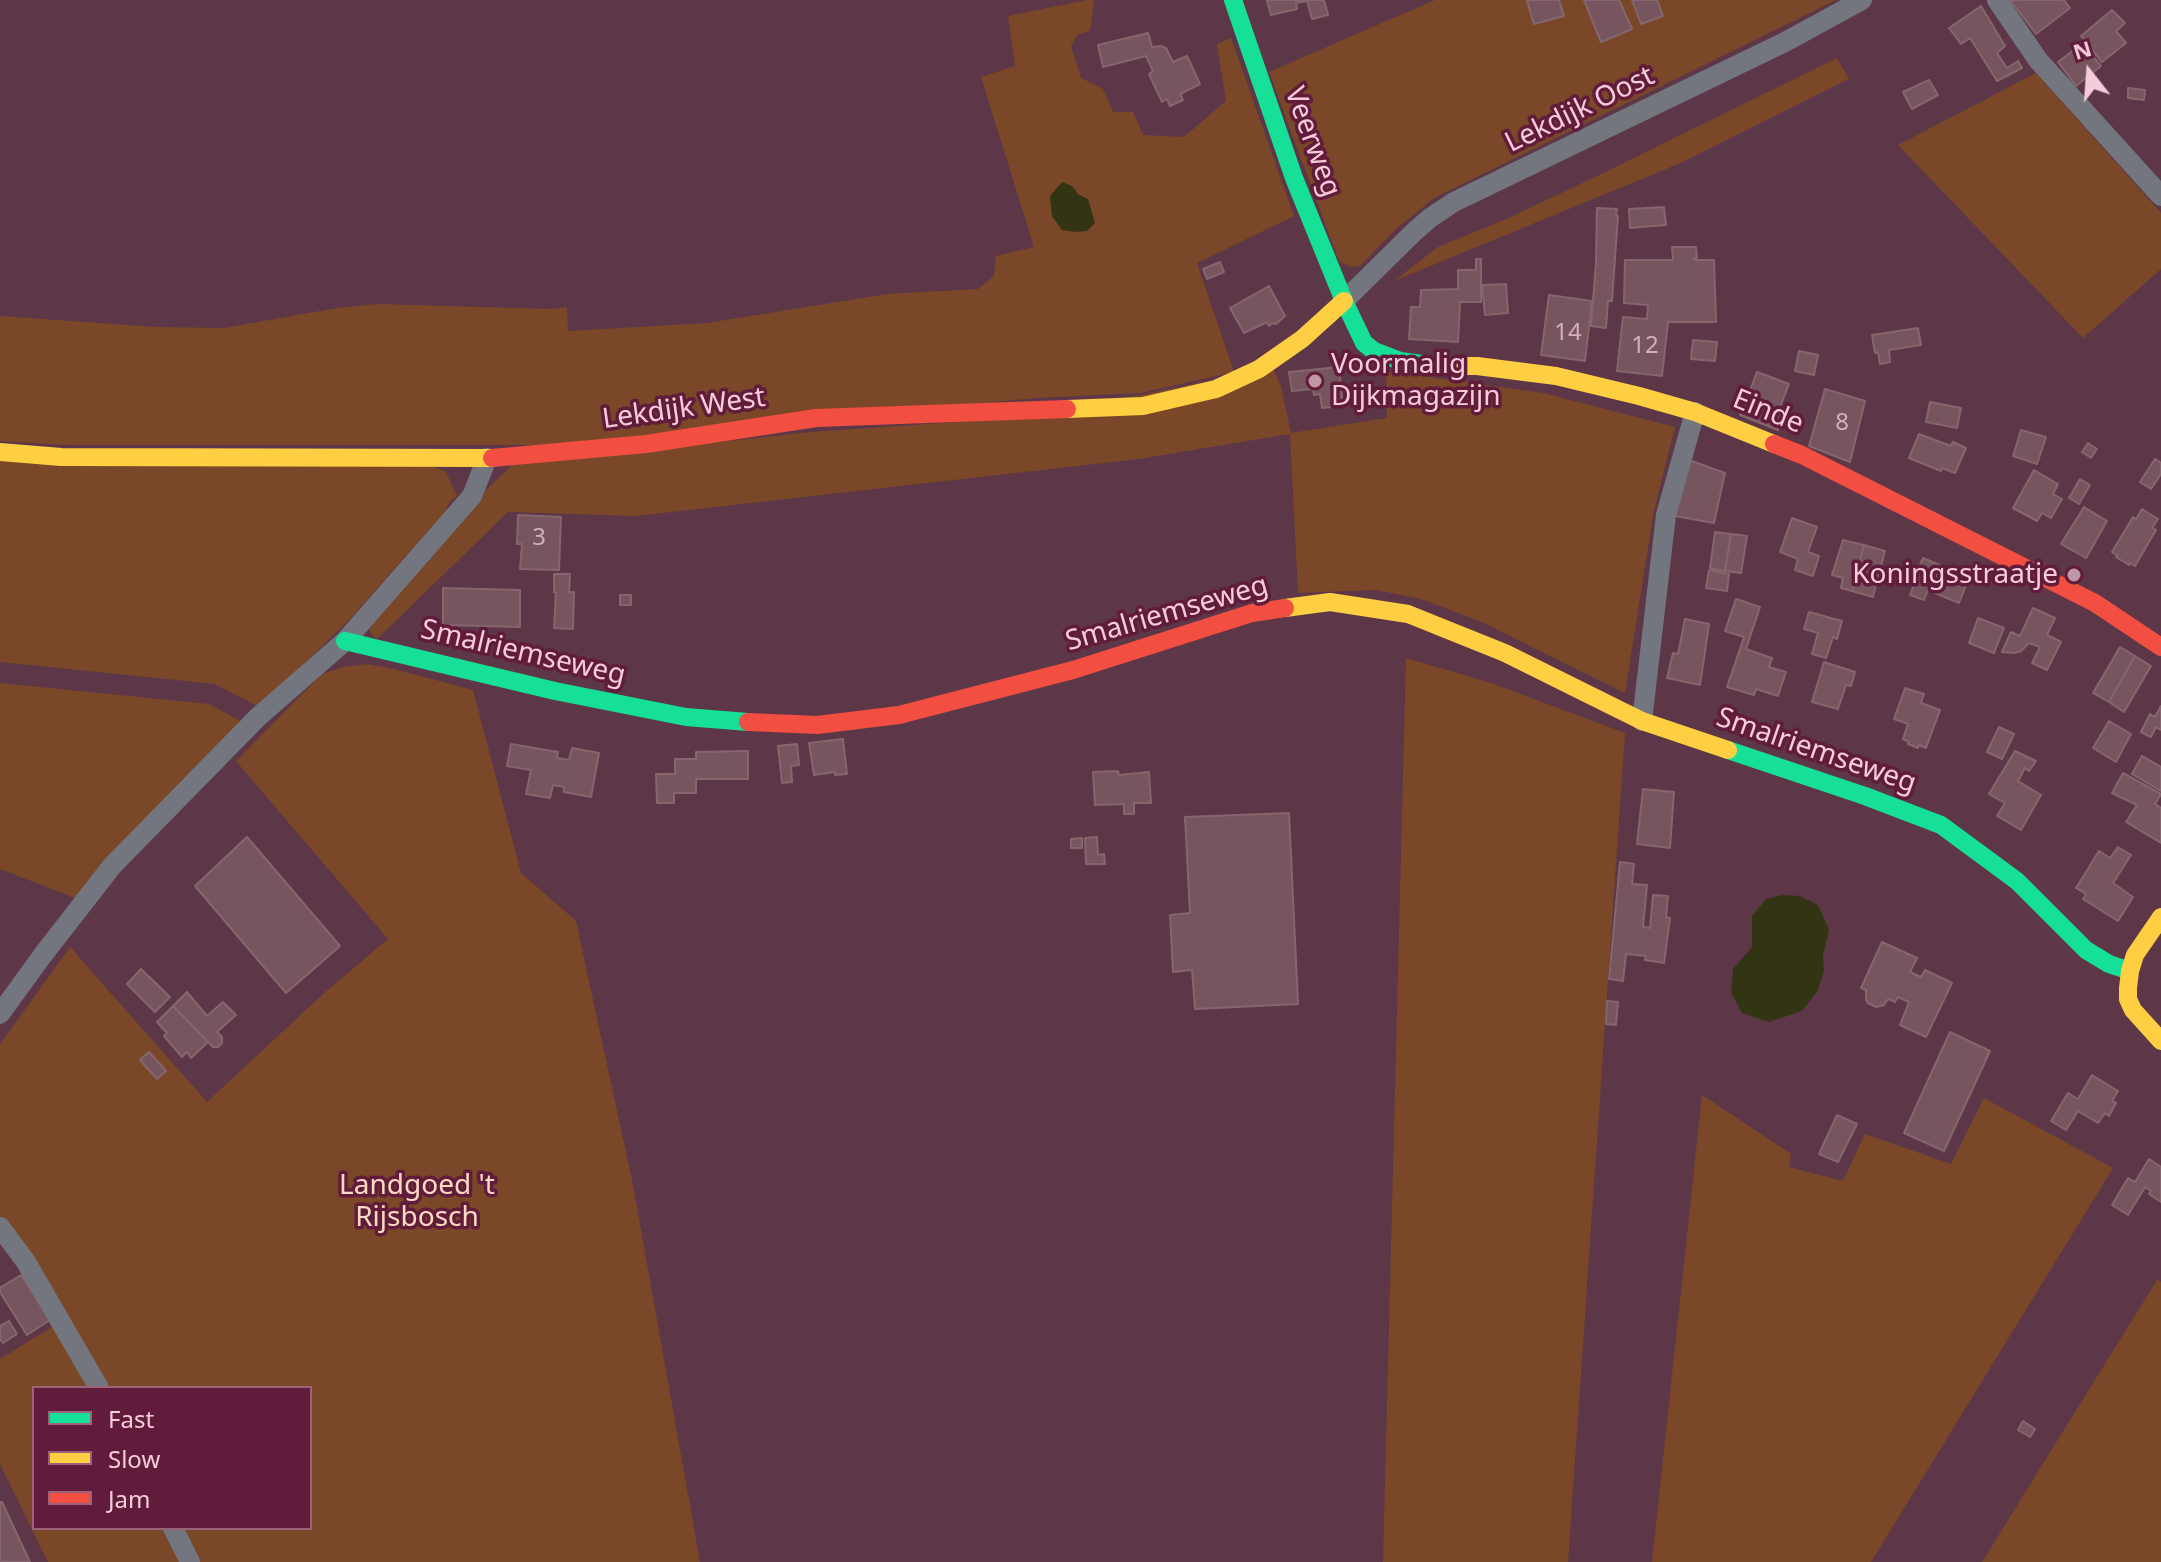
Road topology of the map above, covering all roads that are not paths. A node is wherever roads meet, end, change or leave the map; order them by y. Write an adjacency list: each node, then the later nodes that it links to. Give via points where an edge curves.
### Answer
1 (1233, 0): 5 (street, Veerweg, via 1294,178)
2 (1862, 0): 5 (street, Lekdijk Oost, via 1454,202 1415,231)
3 (1997, 0): 4 (street, via 2038,60)
4 (2161, 196)
5 (1344, 301): 6 (street, Einde, via 1364,343 1400,361 1556,376); 8 (street, Lekdijk West, via 1259,369 1216,389 1143,406 816,418 646,444)
6 (1695, 412): 10 (street, Einde, via 1802,455 2095,603); 11 (street, via 1666,515)
7 (0, 452): 8 (street, Lekdijk West, via 61,457)
8 (487, 458): 9 (street, via 472,496)
9 (345, 641): 11 (street, Smalriemseweg, via 686,717 817,725 899,715 1073,670 1252,613 1330,602 1408,614 1505,653); 14 (street, via 258,717 112,866)
10 (2161, 647)
11 (1642, 721): 13 (street, Smalriemseweg, via 1941,825 2017,881 2086,950)
12 (2161, 917): 13 (street)
13 (2130, 971): 15 (street, via 2128,999)
14 (0, 1014)
15 (2161, 1041)
16 (0, 1227): 17 (street)
17 (98, 1386)
18 (174, 1530): 19 (street)
19 (190, 1562)

